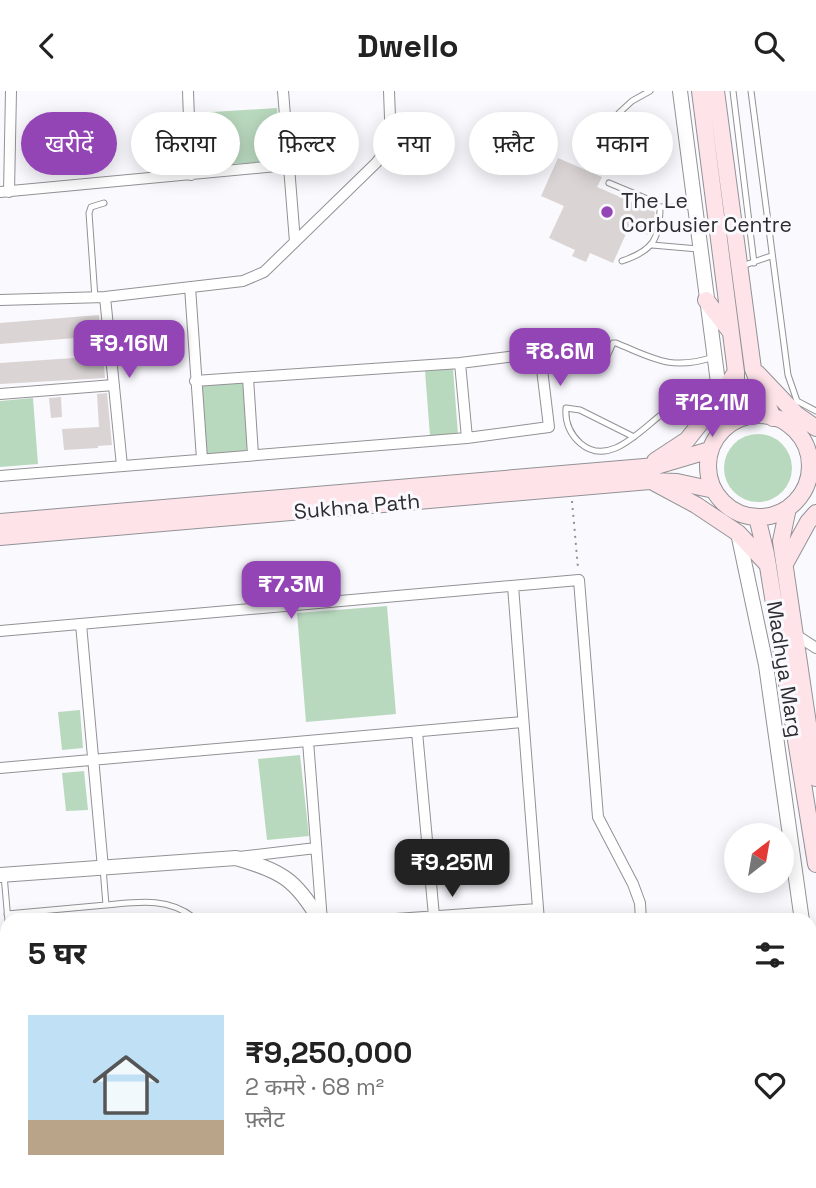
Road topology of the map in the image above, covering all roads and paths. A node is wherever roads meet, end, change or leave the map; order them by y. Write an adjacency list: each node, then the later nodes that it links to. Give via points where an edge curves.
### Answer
1 (11, 91): 17 (street)
2 (188, 91): 11 (street)
3 (283, 91): 12 (street)
4 (389, 91): 21 (street, via 391,144)
5 (650, 91): 13 (lane)
6 (680, 91): 19 (street)
7 (701, 91): 31 (main road)
8 (716, 91): 26 (main road)
9 (733, 91): 26 (lane)
10 (751, 91): 24 (lane)
11 (189, 112)
12 (284, 112)
13 (620, 112)
14 (191, 175): 17 (street)
15 (289, 175): 21 (street)
16 (609, 183): 20 (lane)
17 (4, 192)
18 (104, 203): 28 (lane, via 89,213)
19 (694, 206): 20 (lane); 23 (street)
20 (660, 207): 22 (lane)
21 (295, 242): 27 (street, via 264,272 243,281)
22 (652, 245): 23 (lane); 25 (lane)
23 (700, 250): 30 (street)
24 (771, 256): 26 (lane); 42 (lane, via 788,375 797,401)
25 (622, 261)
26 (747, 265): 35 (main road)
27 (190, 288): 28 (street); 38 (street)
28 (100, 297): 29 (street); 39 (street)
29 (0, 300)
30 (706, 300): 31 (main road); 32 (street)
31 (731, 333): 36 (main road)
32 (714, 357): 34 (lane, via 678,365 613,343); 41 (street)
33 (460, 363): 37 (street); 47 (street); 47 (street, via 540,353 550,427)
34 (603, 365)
35 (752, 369): 43 (main road); 45 (main road)
36 (736, 372): 41 (main road); 44 (main road, via 736,400)
37 (247, 378): 38 (street); 50 (street)
38 (195, 381): 51 (street)
39 (114, 385): 40 (street); 52 (street)
40 (0, 394)
41 (720, 395): 46 (lane, via 671,407); 53 (main road, via 687,440)
42 (816, 411)
43 (773, 418): 44 (main road, via 746,417); 48 (main road)
44 (727, 426): 49 (main road)
45 (816, 428)
46 (634, 437): 46 (lane, via 608,451 586,447 571,432 566,408 580,410)
47 (467, 438): 50 (street)
48 (810, 445): 55 (main road)
49 (710, 450): 53 (main road, Sukhna Path); 57 (main road)
50 (253, 455): 51 (street)
51 (202, 459): 52 (street)
52 (122, 466): 54 (street)
53 (648, 474): 56 (main road, Sukhna Path); 57 (main road, Sukhna Path); 61 (main road, Sukhna Path); 62 (main road)
54 (0, 476)
55 (810, 485): 58 (main road)
56 (571, 488): 63 (main road, Sukhna Path); 66 (path)
57 (714, 490): 60 (main road, via 729,508)
58 (788, 508): 60 (main road); 64 (main road, Madhya Marg, via 782,541)
59 (816, 513): 64 (main road)
60 (757, 517): 65 (main road, Madhya Marg)
61 (0, 522)
62 (738, 533): 65 (main road); 72 (street)
63 (0, 537)
64 (785, 564): 70 (main road, Madhya Marg)
65 (768, 565): 70 (main road, Madhya Marg)
66 (579, 580): 67 (street); 92 (street, via 598,817 633,884)
67 (513, 586): 68 (street); 73 (street)
68 (81, 624): 69 (street); 76 (street)
69 (0, 631)
70 (787, 635): 71 (street); 72 (street); 78 (main road, Madhya Marg); 81 (main road, Madhya Marg)
71 (816, 647)
72 (766, 665): 93 (street)
73 (523, 722): 74 (street); 91 (street)
74 (417, 731): 75 (street); 90 (street)
75 (308, 741): 76 (street); 79 (street)
76 (93, 760): 77 (street); 82 (street)
77 (0, 768)
78 (816, 778)
79 (316, 848): 80 (street); 89 (street)
80 (236, 857): 82 (street); 88 (street, via 271,868 293,882)
81 (816, 864)
82 (103, 868): 83 (street); 84 (lane)
83 (2, 875): 85 (lane)
84 (106, 905): 86 (lane); 87 (lane, via 153,901)
85 (7, 913)
86 (40, 913)
87 (187, 913)
88 (316, 913)
89 (320, 913)
90 (434, 913)
91 (538, 913)
92 (641, 913)
93 (801, 913)

